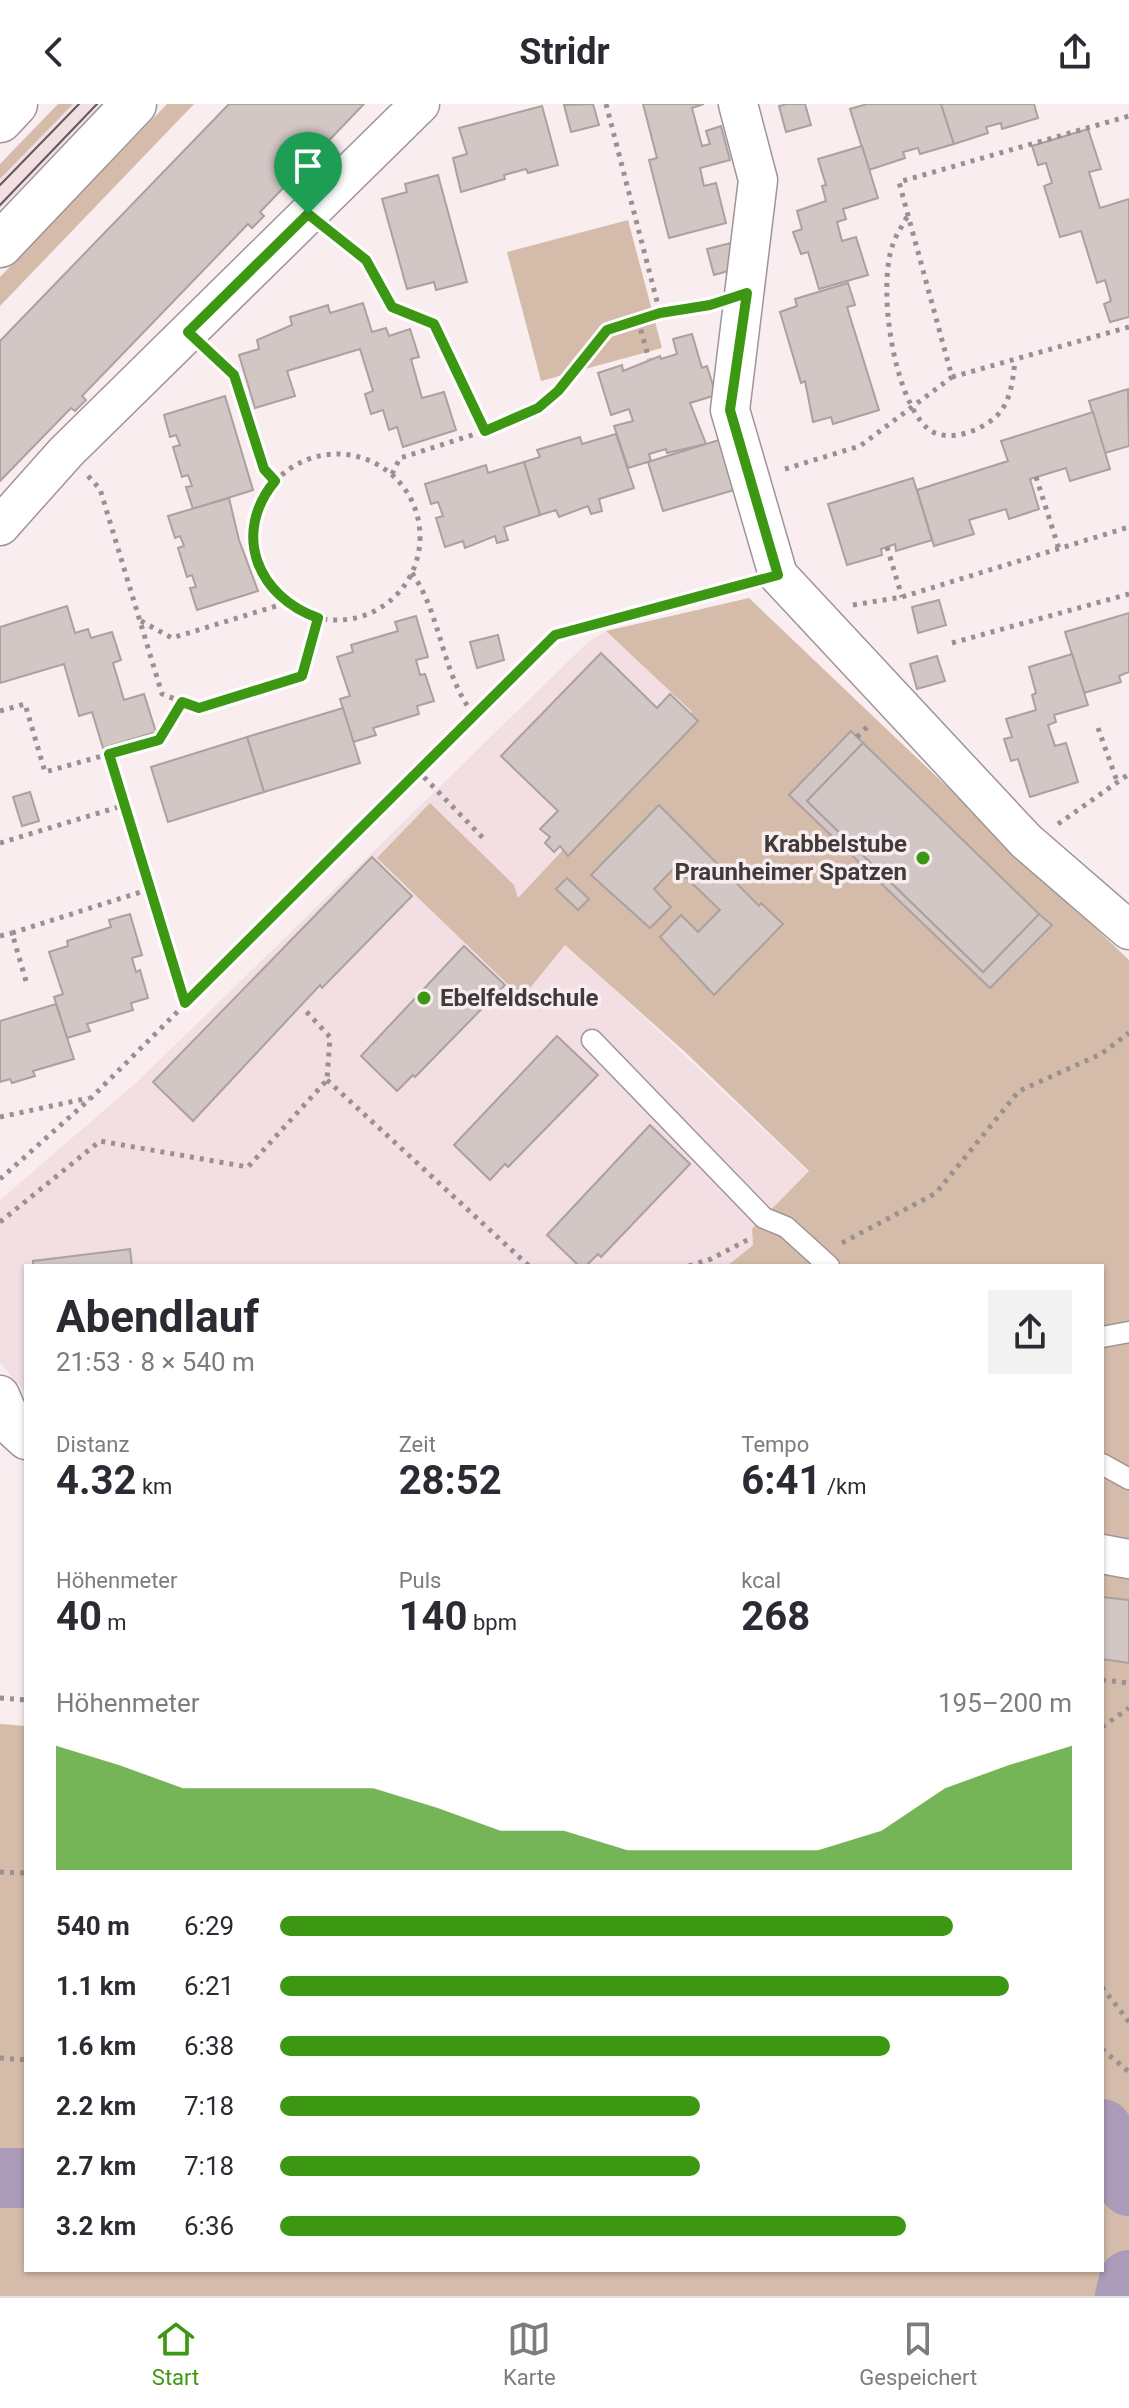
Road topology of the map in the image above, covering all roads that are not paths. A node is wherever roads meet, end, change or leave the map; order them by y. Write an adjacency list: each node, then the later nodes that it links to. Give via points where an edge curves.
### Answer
1 (15, 104): 5 (main road)
2 (134, 104): 6 (main road)
3 (420, 104): 7 (street, via 66,452)
4 (738, 104): 8 (street, via 758,180 730,410 778,575 1026,841)
5 (0, 120)
6 (0, 245)
7 (0, 526)
8 (1129, 930)
9 (592, 1040): 10 (lane, via 764,1218 786,1227)
10 (823, 1261)
11 (1129, 1332): 12 (lane)
12 (1104, 1337)
13 (0, 1395): 14 (street)
14 (24, 1438)
15 (1104, 1465): 16 (lane)
16 (1129, 1479)
17 (1104, 1554): 18 (street)
18 (1129, 1559)

